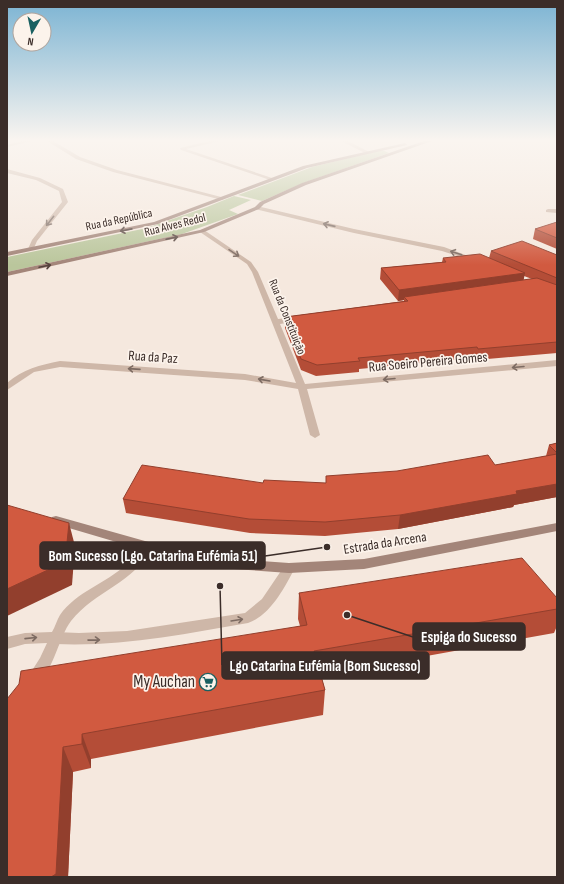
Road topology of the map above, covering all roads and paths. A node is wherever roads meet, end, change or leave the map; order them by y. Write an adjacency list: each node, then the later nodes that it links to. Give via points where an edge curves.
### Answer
1 (45, 182): 10 (street, one-way to 10, via 61,190 65,202)
2 (164, 182): 5 (street)
3 (263, 182): 5 (street, Rua da República)
4 (309, 182): 6 (street, Rua Alves Redol, via 262,203)
5 (222, 198): 10 (street, Rua da República, one-way to 10, via 156,223)
6 (257, 208): 9 (street, Rua Alves Redol); 12 (street, one-way to 6, via 444,249)
7 (548, 211): 8 (street)
8 (557, 211)
9 (202, 231): 13 (street, Rua Alves Redol, one-way to 9); 15 (street, Rua da Constituição, one-way to 15, via 249,263)
10 (30, 249): 11 (street, Rua da República)
11 (7, 254)
12 (485, 263)
13 (7, 274)
14 (306, 318): 15 (street)
15 (275, 322): 18 (street, Rua da Constituição)
16 (557, 363): 18 (street, Rua Soeiro Pereira Gomes, one-way to 18)
17 (7, 387): 18 (street, Rua da Paz, one-way to 17, via 245,377 60,364 24,373)
18 (302, 387): 19 (street, Rua da Constituição)
19 (315, 435)
20 (44, 516): 22 (street, Estrada da Arcena)
21 (557, 527): 23 (street, Estrada da Arcena, via 364,564)
22 (147, 548): 23 (street, Estrada da Arcena, via 184,557); 24 (street, via 117,579 75,608 65,619)
23 (289, 568): 24 (street, one-way to 23, via 104,640 248,618 266,604)
24 (56, 638): 25 (street, one-way to 24, via 18,639); 26 (street, via 45,662)
25 (7, 644)
26 (24, 694)

